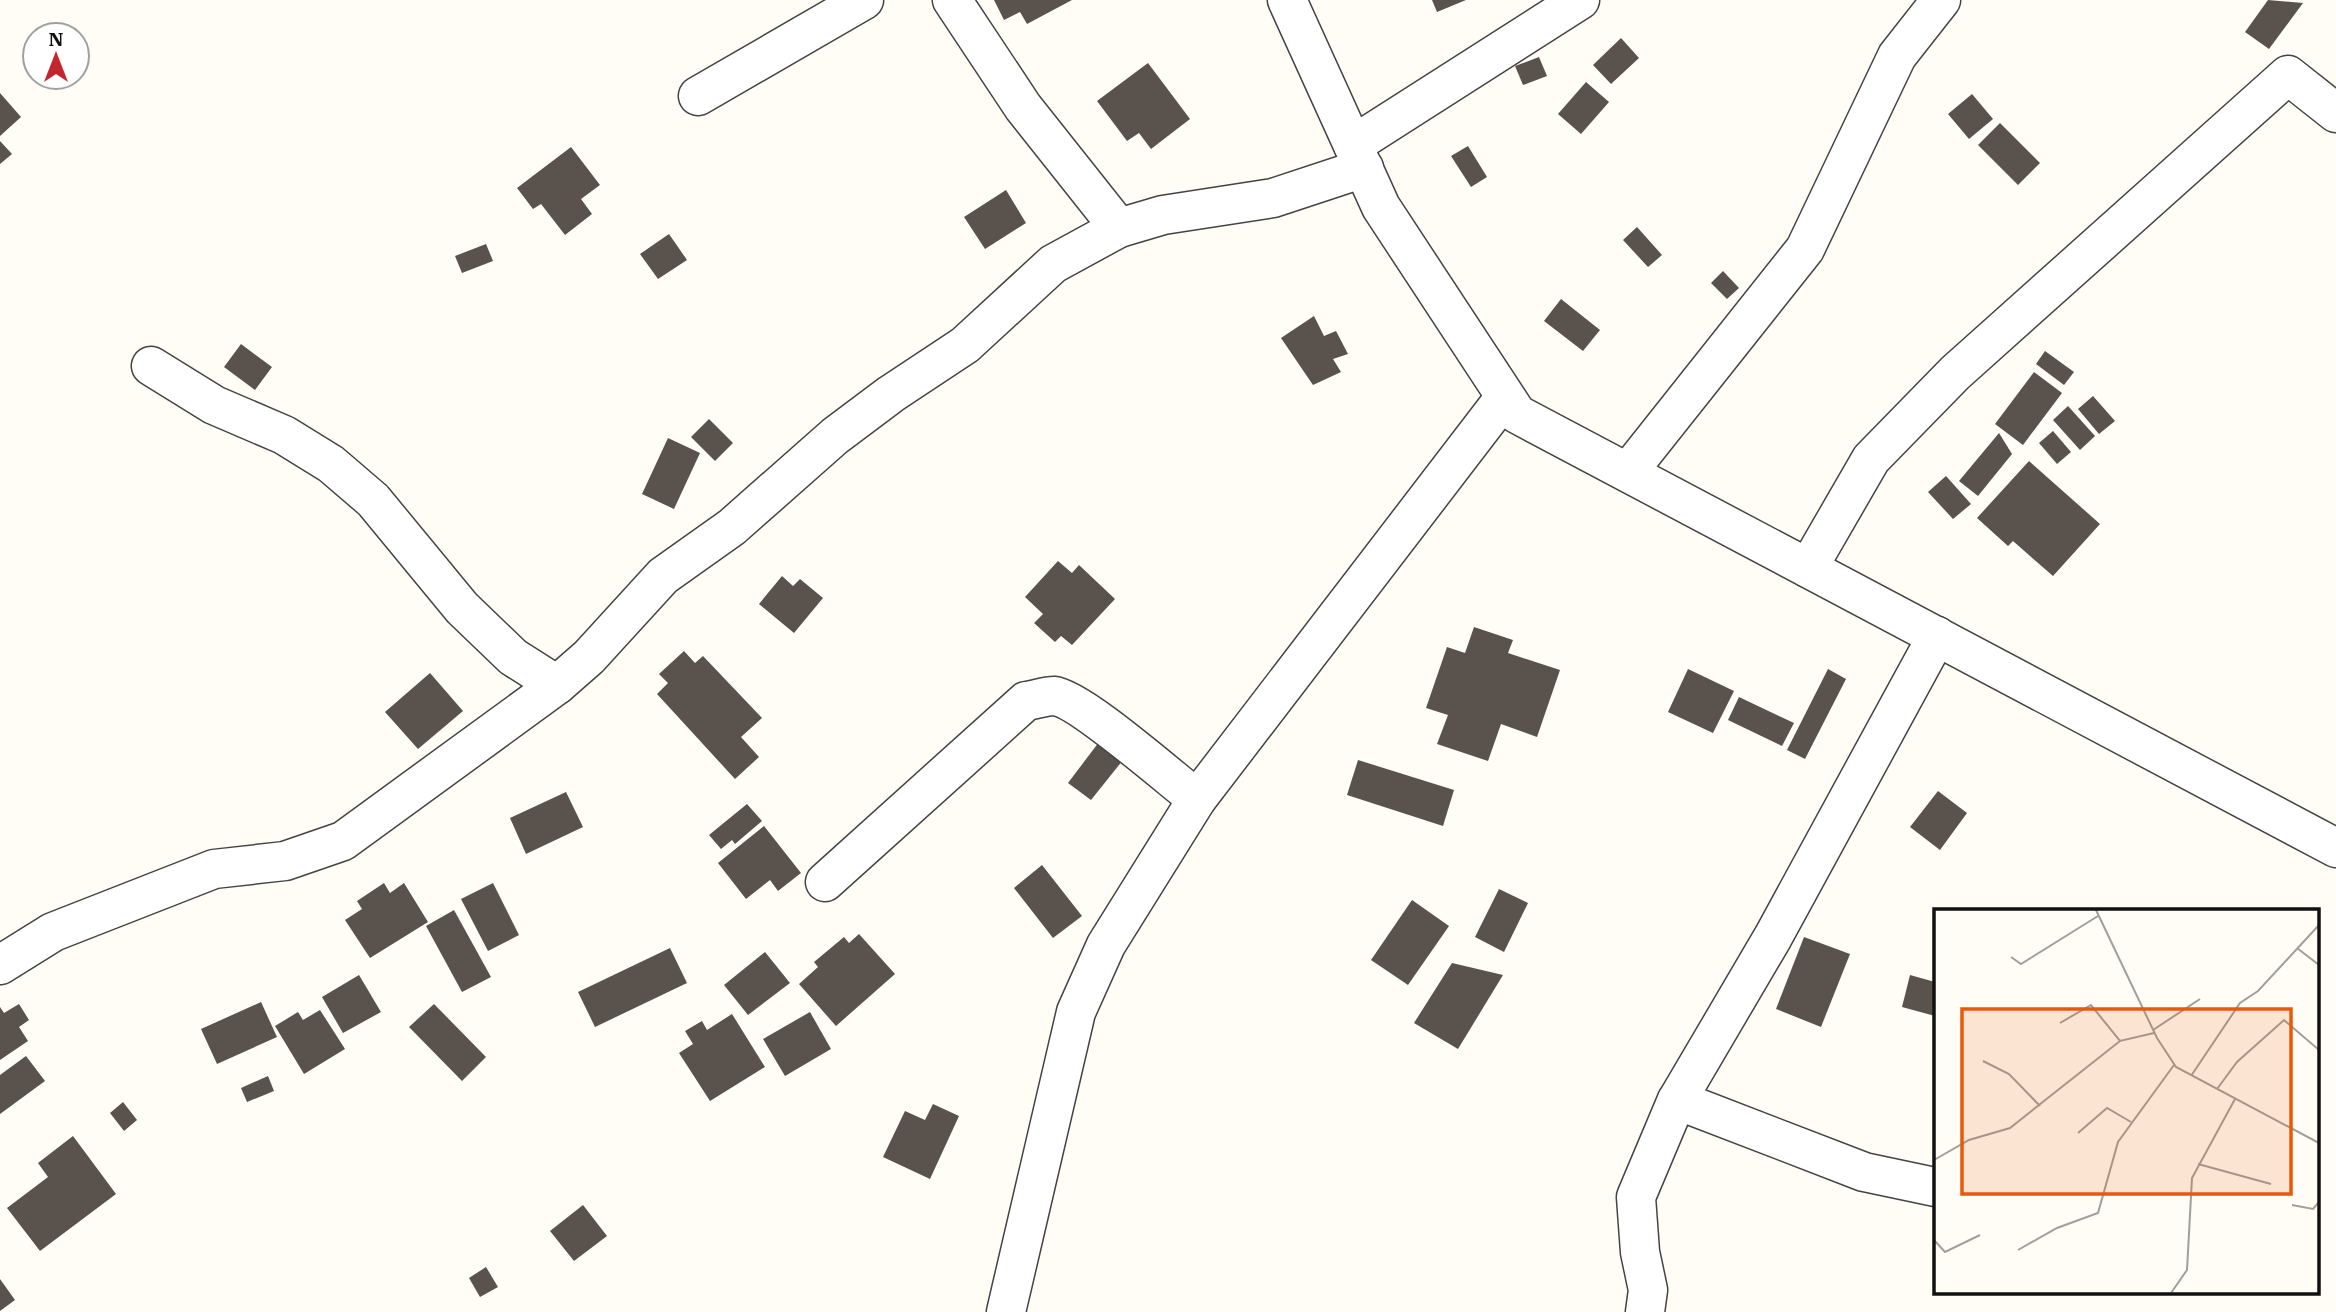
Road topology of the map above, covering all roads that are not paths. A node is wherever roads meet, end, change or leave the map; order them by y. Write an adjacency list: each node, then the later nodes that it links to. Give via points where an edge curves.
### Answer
1 (864, 0): 6 (street)
2 (952, 0): 9 (street, via 1023,107)
3 (1287, 0): 8 (street)
4 (1580, 0): 8 (street)
5 (1941, 0): 12 (street, via 1897,56 1805,249)
6 (698, 96)
7 (2336, 113): 13 (street, via 2288,75 1955,373 1871,459)
8 (1358, 156): 9 (street, via 1273,198 1163,215); 11 (street, via 1381,207)
9 (1119, 228): 15 (street, via 1053,264 965,345 835,436 732,527 663,576)
10 (151, 366): 15 (street, via 214,405 284,435 331,464 373,500 471,616 513,657)
11 (1505, 397): 12 (street, via 1517,414); 16 (street)
12 (1628, 472): 13 (street)
13 (1808, 568): 14 (street)
14 (1937, 636): 17 (street); 20 (street, via 1779,926)
15 (557, 685): 19 (street, via 343,841 285,861 214,869 53,932)
16 (1197, 799): 18 (street, via 1084,712 1055,696 1026,701); 22 (street, via 1106,945 1076,1012)
17 (2336, 848)
18 (825, 882)
19 (0, 965)
20 (1677, 1100): 21 (street, via 1864,1172); 23 (street, via 1636,1197 1648,1290)
21 (1934, 1187)
22 (1006, 1312)
23 (1645, 1312)

